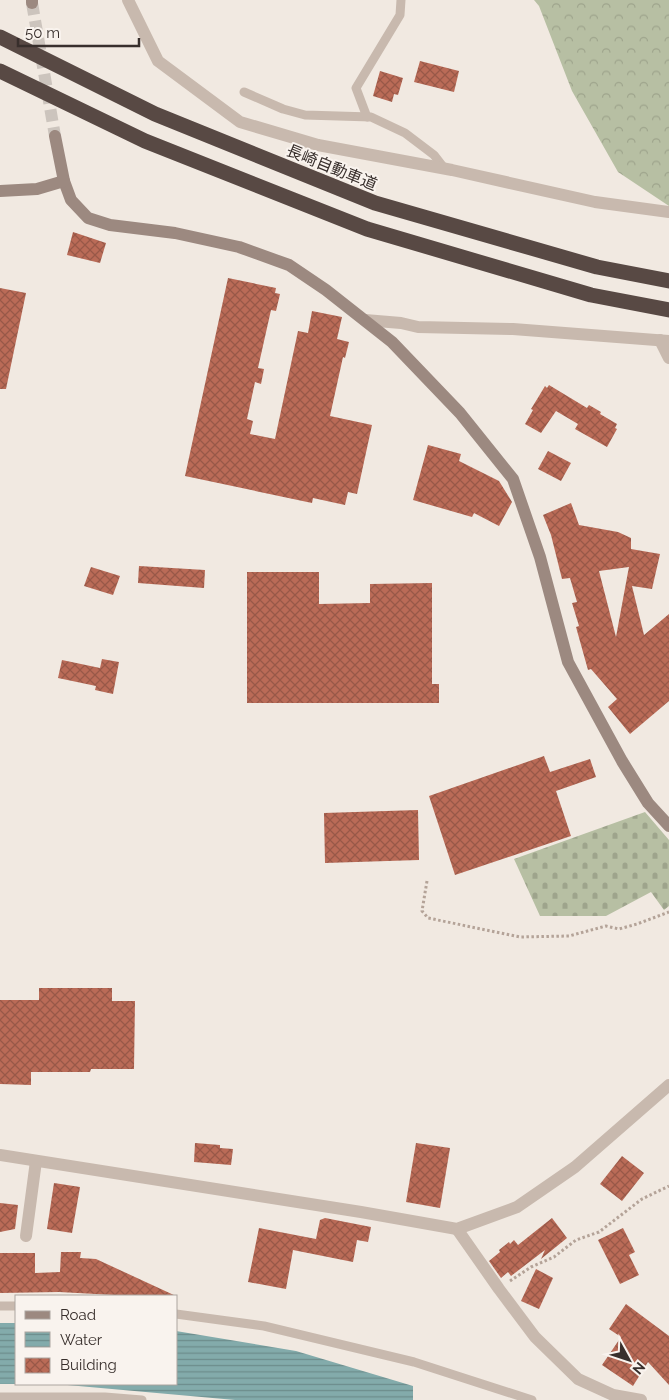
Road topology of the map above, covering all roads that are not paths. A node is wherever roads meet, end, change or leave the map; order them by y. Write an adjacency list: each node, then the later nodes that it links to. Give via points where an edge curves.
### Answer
1 (128, 0): 8 (street, via 158,61 240,122 318,146)
2 (401, 0): 6 (lane, via 400,14 356,88)
3 (0, 37): 12 (highway, 長崎自動車道, via 155,114 375,203 597,266)
4 (0, 71): 13 (highway, via 145,141 367,229 591,295)
5 (244, 92): 6 (lane, via 306,115)
6 (367, 117): 8 (lane, via 405,133 434,155)
7 (55, 136): 9 (street)
8 (444, 168): 11 (street, via 595,202)
9 (64, 181): 10 (street, via 37,189); 14 (street, via 71,200 88,218 110,225 175,233 239,247 289,265)
10 (0, 191)
11 (669, 212)
12 (669, 281)
13 (669, 310)
14 (364, 320): 15 (street, via 418,327 513,329); 17 (street, via 392,342 460,413 513,479 540,557 568,662 627,769 648,803)
15 (664, 340): 16 (street)
16 (669, 358)
17 (669, 826)
18 (669, 1085): 21 (street, via 575,1167 517,1207)
19 (0, 1155): 20 (street)
20 (36, 1161): 21 (street); 22 (street)
21 (457, 1229): 29 (street, via 535,1337 578,1379 613,1395)
22 (26, 1236)
23 (0, 1306): 24 (lane)
24 (15, 1306)
25 (178, 1314): 28 (lane, via 264,1326 414,1362)
26 (0, 1396): 27 (lane)
27 (142, 1400)
28 (532, 1400)
29 (641, 1400)

